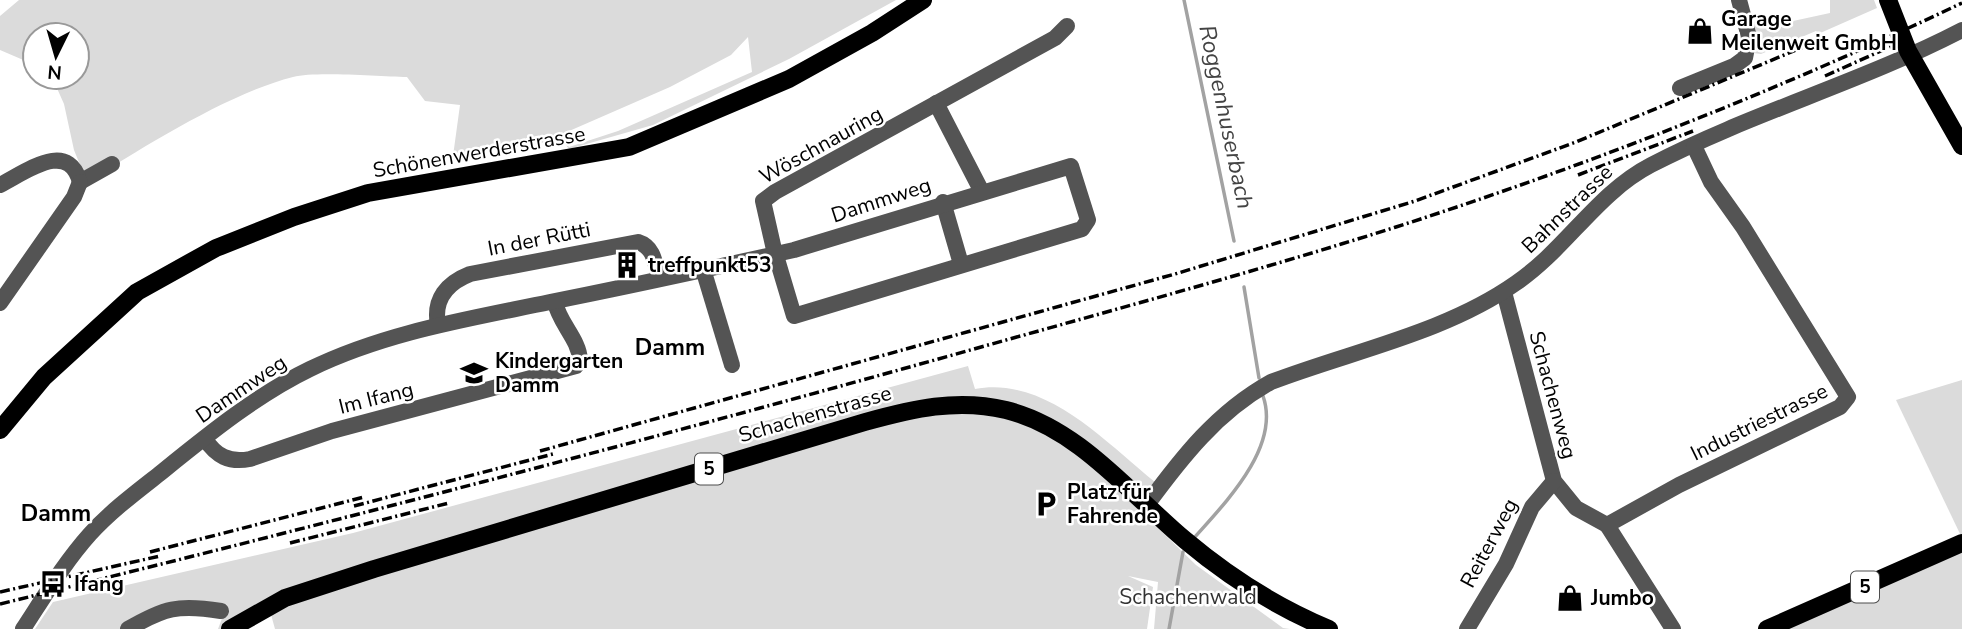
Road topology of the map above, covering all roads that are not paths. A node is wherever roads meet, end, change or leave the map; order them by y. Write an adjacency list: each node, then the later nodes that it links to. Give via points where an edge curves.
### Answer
1 (923, 0): 25 (main road, Schönenwerderstrasse, via 789,79 629,147 378,191 294,216 216,248 129,299 44,377)
2 (1739, 0): 6 (street, via 1749,37 1745,58)
3 (1888, 0): 9 (main road, via 1908,51)
4 (1067, 26): 7 (street, Wöschnauring, via 1055,38)
5 (1962, 30): 8 (street, Bahnstrasse)
6 (1680, 88)
7 (936, 103): 14 (street); 16 (street, Wöschnauring, via 763,201)
8 (1694, 146): 20 (street, Bahnstrasse, via 1652,164 1614,190 1549,258); 29 (street, Industriestrasse, via 1711,182 1848,397 1840,407)
9 (1962, 146)
10 (112, 164): 12 (street)
11 (1072, 166): 14 (street, Dammweg); 17 (street, Wöschnauring, via 1088,220 1082,229)
12 (80, 182): 13 (street, via 76,167 68,161 52,161); 22 (street)
13 (0, 185)
14 (982, 192): 15 (street, Dammweg)
15 (943, 202): 16 (street, Dammweg); 17 (street)
16 (775, 254): 17 (street, Wöschnauring, via 794,316); 18 (street, Dammweg)
17 (961, 264)
18 (703, 269): 19 (street, Dammweg); 24 (street)
19 (659, 278): 21 (street, Dammweg); 23 (street, In der Rütti, via 653,255 638,242 470,274 453,281 444,292 435,312)
20 (1504, 292): 27 (street, Schachenweg); 28 (street, Bahnstrasse, via 1428,327 1271,382 1233,405 1209,428)
21 (555, 302): 23 (street, Dammweg); 26 (street, Im Ifang, via 558,317 580,352 580,360 566,369 332,430 250,459 222,457)
22 (0, 303)
23 (438, 325): 26 (street, Dammweg, via 310,369)
24 (732, 365)
25 (0, 430)
26 (205, 439): 32 (street, Dammweg, via 92,531)
27 (1554, 481): 29 (street, Schachenweg, via 1576,508); 36 (street, Reiterweg, via 1532,507 1506,564)
28 (1146, 506): 34 (main road, Schachenstrasse / 5, via 1090,455 1048,427 992,407 940,405 865,422 374,569 285,598); 35 (main road, Schachenstrasse / 5, via 1221,569 1278,606)
29 (1608, 525): 37 (street)
30 (1962, 543): 38 (main road, 5)
31 (220, 611): 33 (street, via 175,607)
32 (23, 629)
33 (128, 629)
34 (230, 629)
35 (1329, 629)
36 (1467, 629)
37 (1673, 629)
38 (1767, 629)

